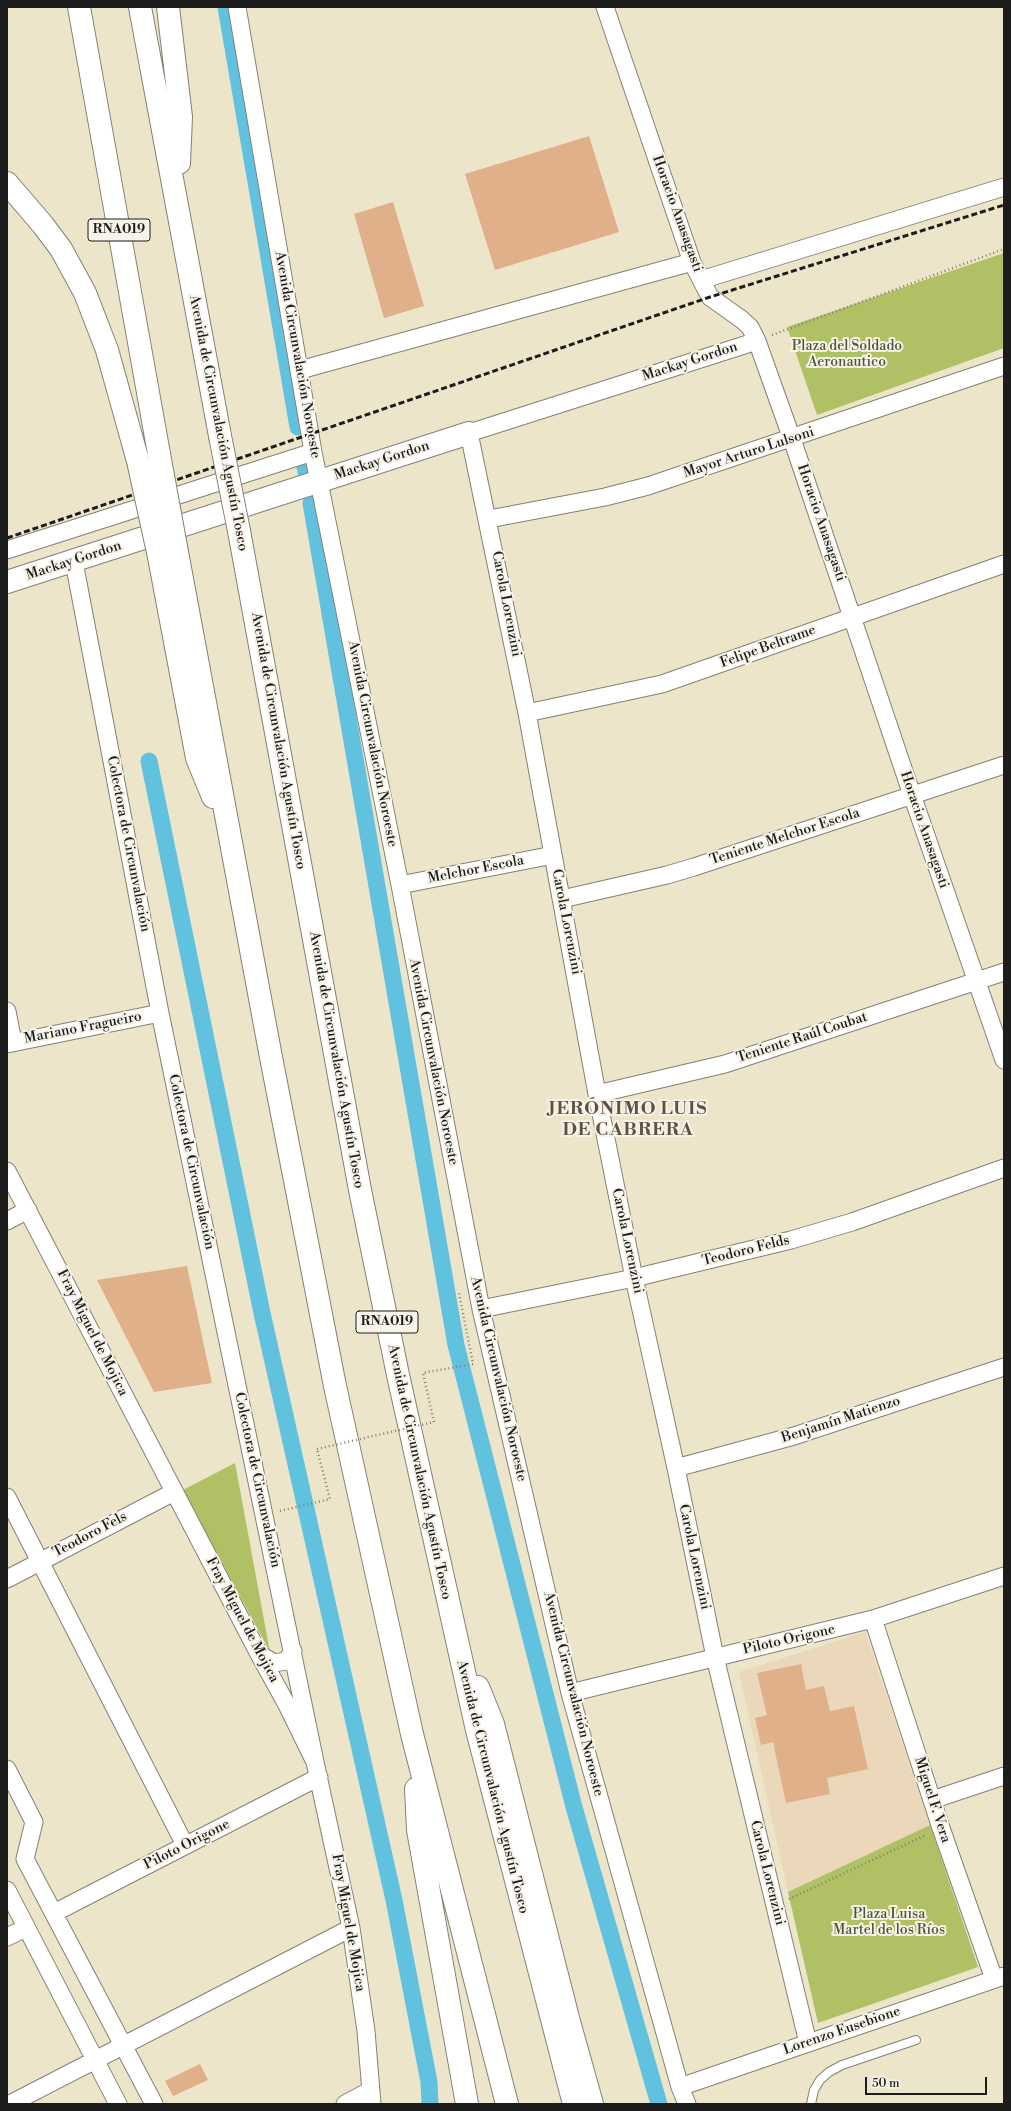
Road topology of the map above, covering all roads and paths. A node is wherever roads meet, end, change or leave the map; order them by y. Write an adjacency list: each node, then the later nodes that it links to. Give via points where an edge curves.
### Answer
1 (79, 7): 21 (main road, RNA019, bridge, via 159,454)
2 (140, 7): 8 (main road, Avenida de Circunvalación Agustín Tosco / RNA019)
3 (168, 7): 8 (main road, via 181,117)
4 (237, 7): 14 (street, Avenida Circunvalación Noroeste)
5 (605, 7): 10 (street, Horacio Anasagasti)
6 (7, 183): 21 (main road, bridge, via 56,243 85,293 107,350)
7 (1004, 187): 11 (street)
8 (178, 204): 55 (main road, Avenida de Circunvalación Agustín Tosco / RNA019, bridge, via 360,1190)
9 (1004, 249): 12 (path)
10 (692, 262): 11 (street, Horacio Anasagasti); 14 (street)
11 (701, 280): 12 (street, Horacio Anasagasti, via 710,297 750,327)
12 (757, 341): 15 (street, Mackay Gordon); 16 (street, Horacio Anasagasti)
13 (1004, 366): 16 (street, Mayor Arturo Lulsoni)
14 (300, 370): 17 (street, Avenida Circunvalación Noroeste)
15 (469, 433): 18 (main road, Mackay Gordon); 19 (street, Carola Lorenzini)
16 (792, 439): 19 (street, Mayor Arturo Lulsoni, via 648,486 605,497); 25 (street, Horacio Anasagasti)
17 (313, 452): 18 (street, Avenida Circunvalación Noroeste); 20 (street)
18 (320, 480): 22 (main road, Mackay Gordon); 30 (street, Avenida Circunvalación Noroeste)
19 (489, 519): 26 (street, Carola Lorenzini)
20 (7, 550)
21 (168, 555): 60 (main road, RNA019, via 230,838 335,1386)
22 (74, 562): 24 (main road, Mackay Gordon); 35 (street, Colectora de Circunvalación)
23 (1004, 564): 25 (street, Felipe Beltrame)
24 (7, 582)
25 (852, 617): 26 (street, Felipe Beltrame, via 662,684); 28 (street, Horacio Anasagasti)
26 (528, 713): 29 (street, Carola Lorenzini)
27 (1004, 764): 28 (street, Teniente Melchor Escola)
28 (912, 795): 31 (street, Teniente Melchor Escola, via 667,876); 33 (street, Horacio Anasagasti)
29 (553, 856): 30 (street, Melchor Escola); 31 (street, Carola Lorenzini)
30 (400, 885): 45 (street, Avenida Circunvalación Noroeste)
31 (562, 899): 38 (street, Carola Lorenzini)
32 (1004, 972): 33 (street, Teniente Raúl Coubat)
33 (976, 981): 37 (street, Horacio Anasagasti); 38 (street, Teniente Raúl Coubat, via 725,1064)
34 (7, 1011): 36 (street)
35 (160, 1013): 36 (street, Mariano Fragueiro); 56 (street, Colectora de Circunvalación, via 264,1523)
36 (10, 1043)
37 (1004, 1060)
38 (597, 1094): 43 (street, Carola Lorenzini)
39 (1004, 1168): 43 (street, Teodoro Felds, via 852,1222 791,1240)
40 (7, 1171): 41 (street, Fray Miguel de Mojica)
41 (28, 1210): 42 (street); 48 (street, Fray Miguel de Mojica)
42 (7, 1221)
43 (634, 1278): 45 (street, Teodoro Felds); 47 (street, Carola Lorenzini)
44 (459, 1293): 50 (path, bridge, via 473,1364 423,1373 434,1422 317,1449 330,1499 280,1512)
45 (481, 1309): 59 (street, Avenida Circunvalación Noroeste)
46 (1004, 1367): 47 (street, Benjamín Matienzo, via 794,1436)
47 (676, 1468): 58 (street, Carola Lorenzini)
48 (174, 1492): 51 (street, Teodoro Fels); 57 (street, Fray Miguel de Mojica)
49 (7, 1497): 51 (street)
50 (278, 1504)
51 (40, 1562): 53 (street, Teodoro Fels); 66 (street)
52 (1004, 1576): 54 (street, Piloto Origone)
53 (7, 1579)
54 (874, 1619): 58 (street, Piloto Origone); 64 (street, Miguel F. Vera)
55 (452, 1623): 86 (main road, Avenida de Circunvalación Agustín Tosco / RNA019, via 512,1871); 87 (main road, via 493,1724)
56 (293, 1651): 57 (street, via 286,1661 274,1663); 62 (street, Colectora de Circunvalación)
57 (259, 1654): 62 (street, Fray Miguel de Mojica, via 287,1705)
58 (715, 1657): 59 (street, Piloto Origone); 68 (street, Carola Lorenzini)
59 (570, 1693): 78 (street, Avenida Circunvalación Noroeste)
60 (412, 1734): 84 (main road, via 418,1830); 85 (main road, RNA019)
61 (7, 1769): 69 (street, via 34,1822 24,1859)
62 (317, 1770): 66 (street, Piloto Origone); 71 (street, Fray Miguel de Mojica)
63 (1004, 1776): 64 (street)
64 (932, 1800): 65 (street, Miguel F. Vera)
65 (941, 1828): 68 (path); 73 (street, Miguel F. Vera)
66 (186, 1845): 69 (street, Piloto Origone)
67 (7, 1890): 70 (street)
68 (775, 1906): 75 (street, Carola Lorenzini)
69 (54, 1913): 76 (street)
70 (26, 1928): 72 (street); 77 (street)
71 (351, 1928): 76 (street); 79 (street, Fray Miguel de Mojica, via 366,2031)
72 (7, 1937)
73 (999, 1977): 75 (street, Lorenzo Eusebione)
74 (916, 2040): 89 (lane, via 842,2065 829,2072 814,2090)
75 (808, 2043): 78 (street, Lorenzo Eusebione)
76 (123, 2044): 77 (street); 82 (street)
77 (95, 2060): 80 (street); 81 (street)
78 (680, 2087): 88 (street, Avenida Circunvalación Noroeste)
79 (371, 2097): 83 (street)
80 (10, 2104)
81 (118, 2104)
82 (154, 2104)
83 (345, 2104)
84 (467, 2104)
85 (507, 2104)
86 (574, 2104)
87 (592, 2104)
88 (687, 2104)
89 (810, 2104)

